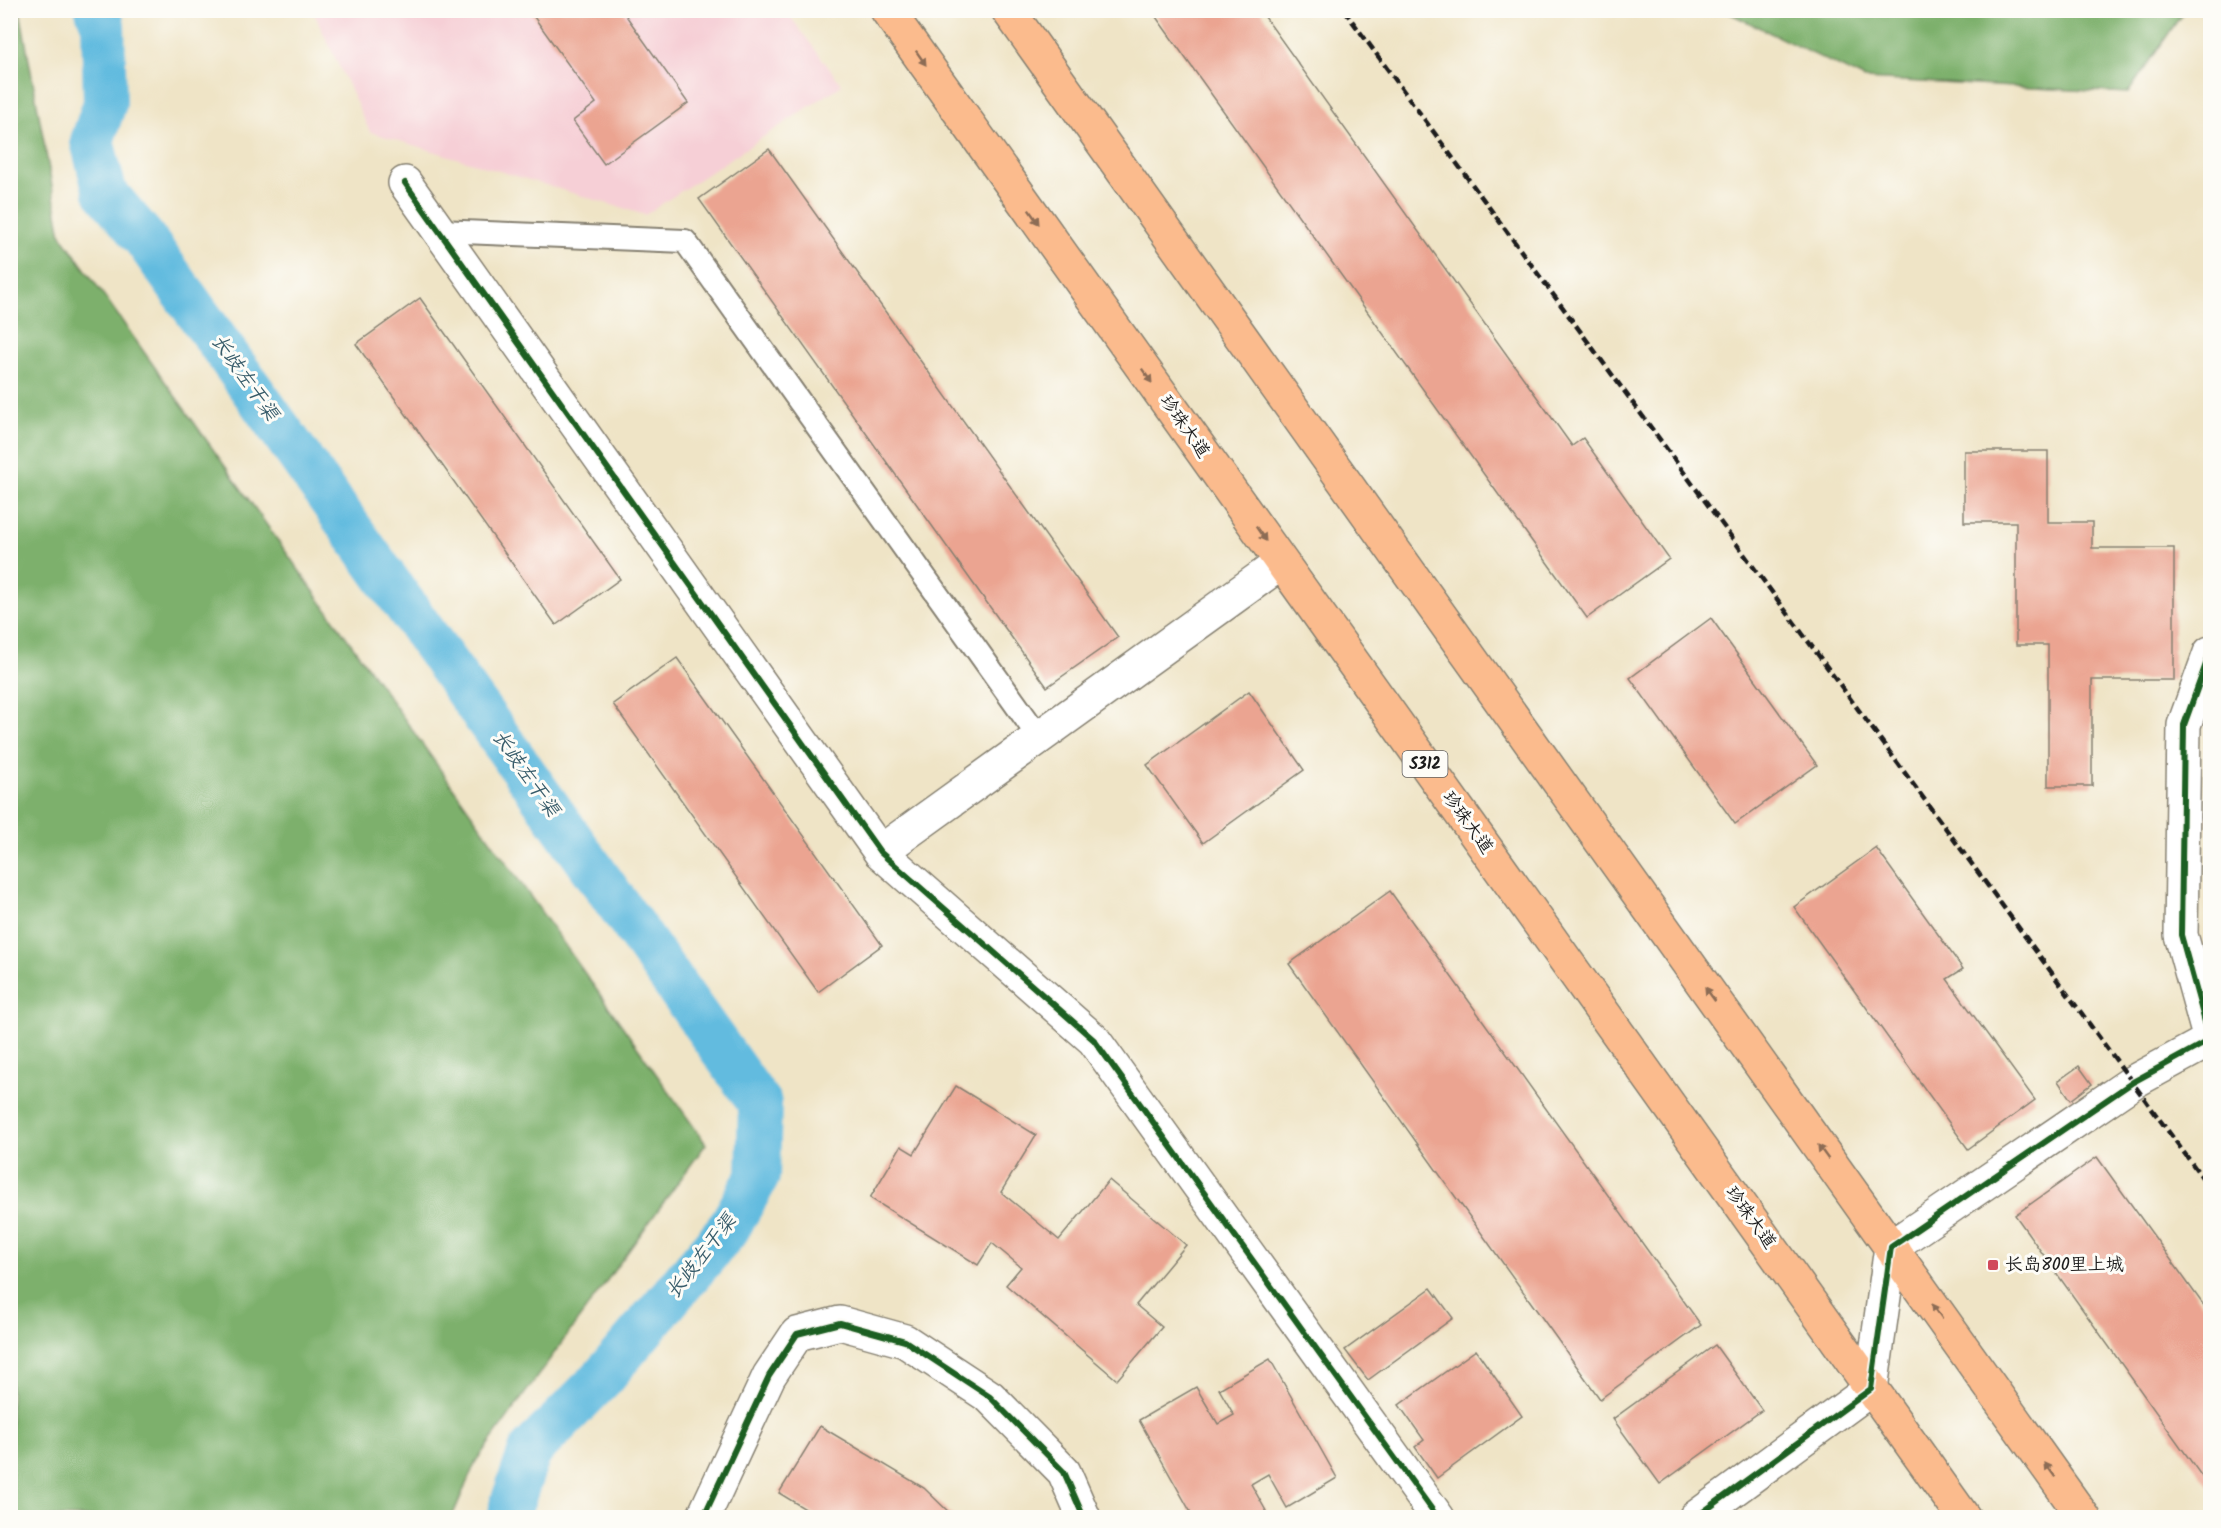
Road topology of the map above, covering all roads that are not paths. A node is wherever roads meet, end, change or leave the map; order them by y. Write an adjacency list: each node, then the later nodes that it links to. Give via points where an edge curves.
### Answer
1 (887, 10): 5 (main road, 珍珠大道 / S312, one-way to 5)
2 (1008, 10): 9 (main road, one-way to 2)
3 (405, 183): 4 (street)
4 (439, 231): 7 (lane, via 685,241); 8 (street)
5 (1281, 562): 7 (street); 10 (main road, 珍珠大道 / S312)
6 (2211, 652): 9 (street, via 2184,725 2181,935 2210,1040 2133,1082)
7 (1039, 737): 8 (street)
8 (880, 852): 13 (street, via 1094,1040)
9 (1891, 1247): 10 (street); 16 (main road, one-way to 9)
10 (1872, 1389): 14 (street); 15 (main road, 珍珠大道 / S312)
11 (703, 1518): 12 (street, via 769,1377 797,1334 840,1323 905,1341 990,1397 1064,1472)
12 (1083, 1518)
13 (1438, 1518)
14 (1695, 1518)
15 (1964, 1518)
16 (2084, 1518)

